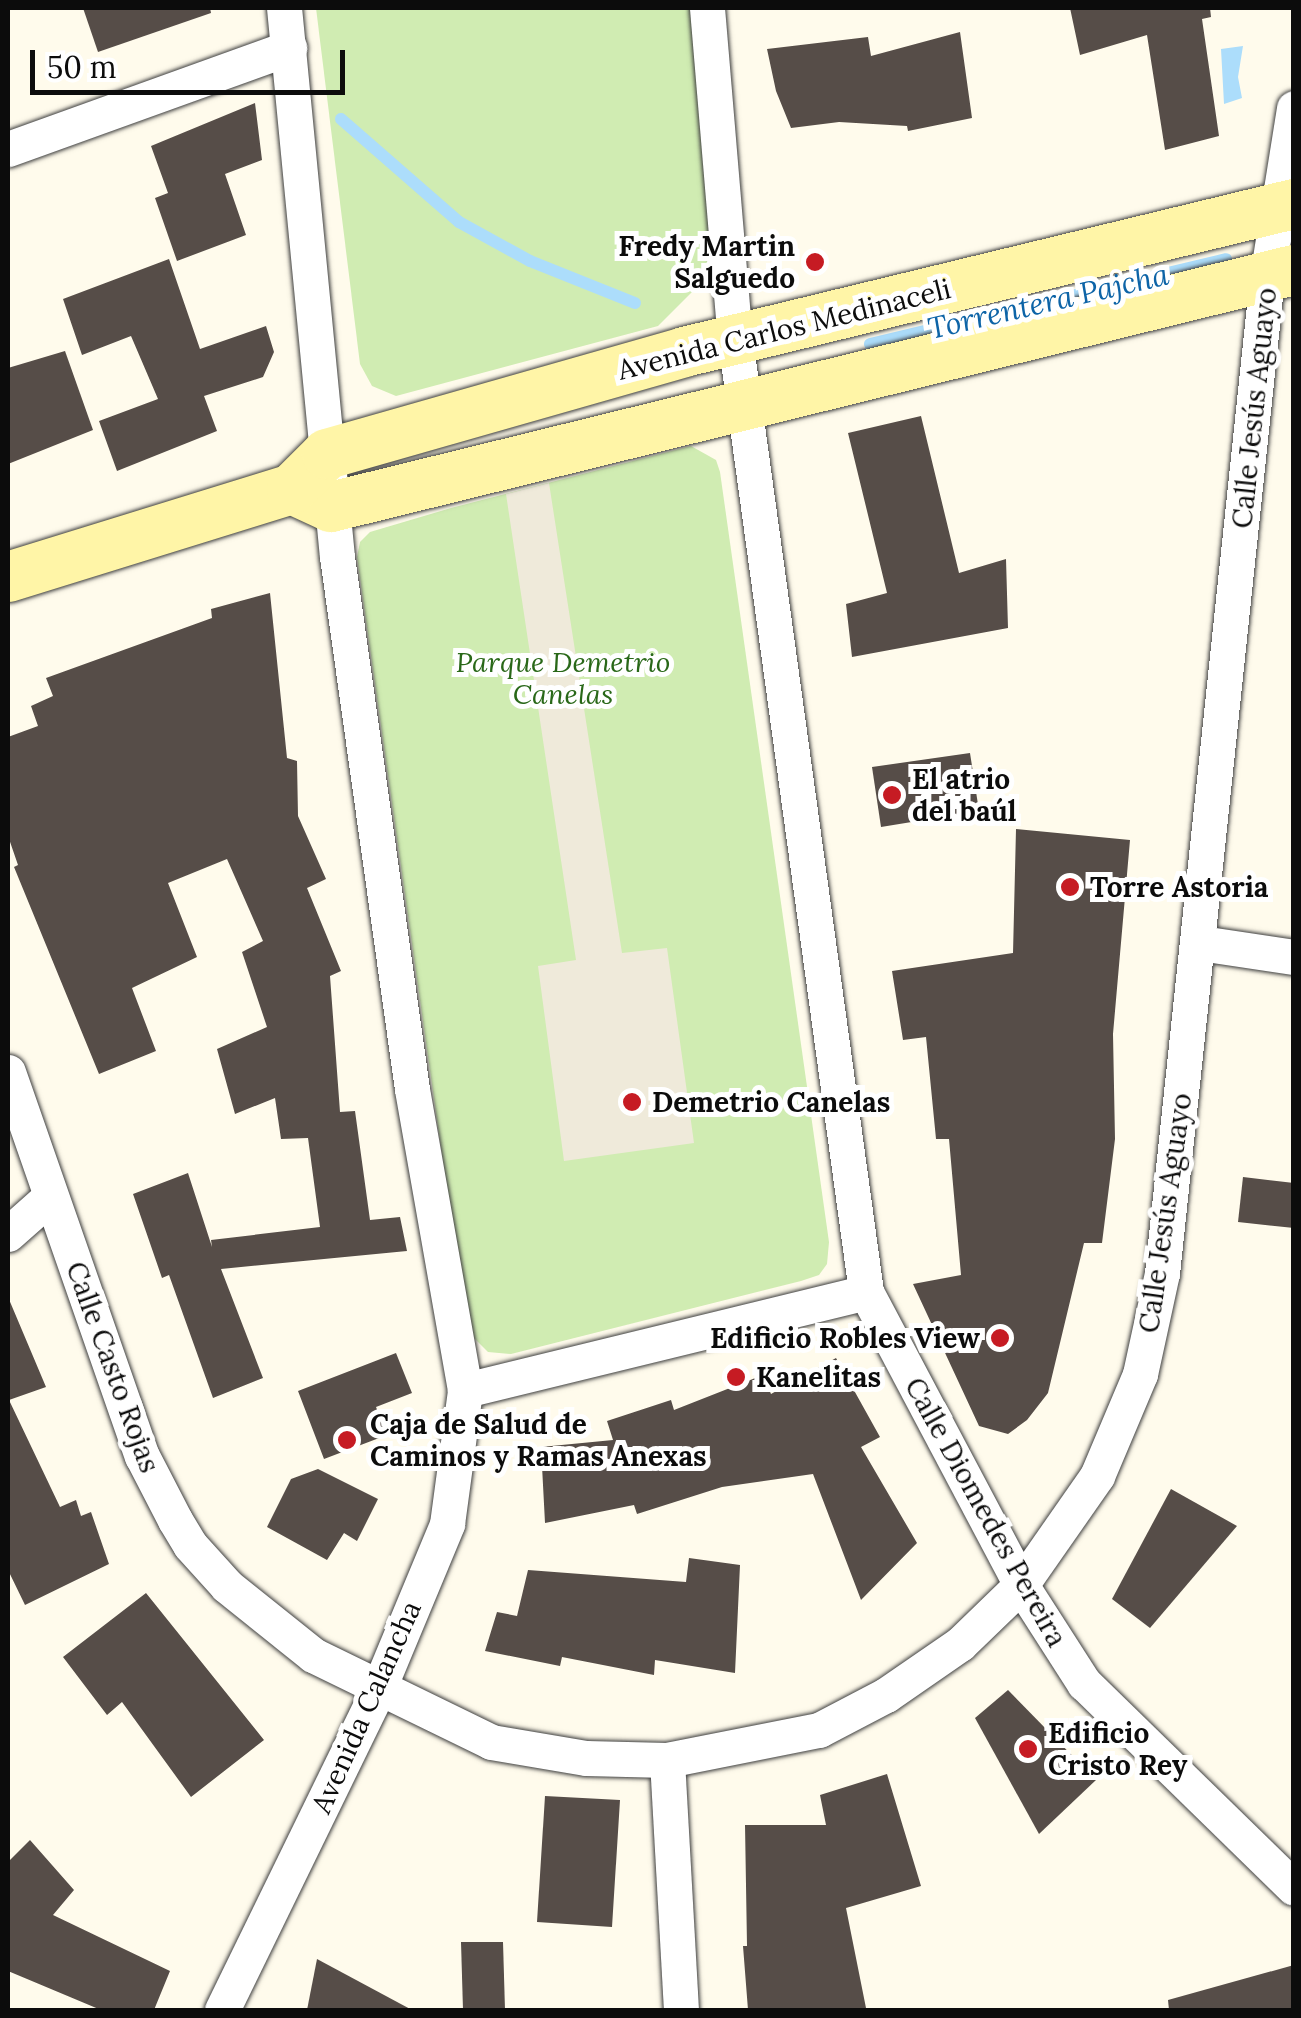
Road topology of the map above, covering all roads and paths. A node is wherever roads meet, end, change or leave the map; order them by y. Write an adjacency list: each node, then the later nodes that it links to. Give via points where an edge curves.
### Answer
1 (284, 8): 3 (street)
2 (707, 8): 8 (street)
3 (289, 48): 5 (street); 10 (street)
4 (1294, 108): 6 (street, Calle Jesús Aguayo)
5 (8, 148)
6 (1285, 207): 7 (street, Calle Jesús Aguayo); 8 (main road, Avenida Carlos Medinaceli)
7 (1280, 274): 9 (main road); 13 (street, Calle Jesús Aguayo)
8 (735, 339): 9 (street); 10 (main road, Avenida Carlos Medinaceli)
9 (744, 404): 11 (main road); 18 (street)
10 (327, 454): 11 (main road)
11 (311, 498): 12 (main road); 19 (street)
12 (8, 577)
13 (1200, 943): 14 (street); 20 (street, Calle Jesús Aguayo, via 1162,1274 1140,1374 1097,1476)
14 (1294, 957)
15 (8, 1072): 16 (street, Calle Casto Rojas)
16 (51, 1196): 17 (street); 21 (street, Calle Casto Rojas, via 142,1456 190,1545 227,1586 313,1654)
17 (8, 1234)
18 (866, 1292): 19 (street); 20 (street, Calle Diomedes Pereira)
19 (465, 1390): 21 (street, Avenida Calancha, via 447,1524)
20 (1021, 1585): 22 (street, Calle Jesús Aguayo, via 960,1644 886,1695 819,1730); 23 (street, Calle Diomedes Pereira, via 1084,1684)
21 (378, 1690): 22 (street, Calle Jesús Aguayo, via 491,1742 586,1758); 24 (street, Avenida Calancha)
22 (667, 1760): 25 (street)
23 (1294, 1888)
24 (222, 2010)
25 (682, 2010)

